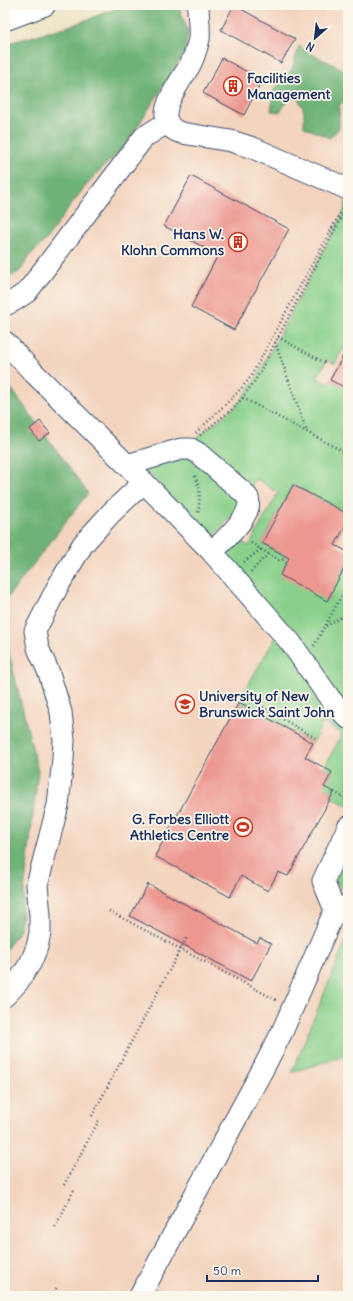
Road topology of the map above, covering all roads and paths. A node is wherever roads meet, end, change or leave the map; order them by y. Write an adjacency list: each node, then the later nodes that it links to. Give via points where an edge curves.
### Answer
1 (45, 5): 3 (street)
2 (198, 5): 4 (street, via 199,39 191,64 167,105 165,116)
3 (5, 20)
4 (168, 122): 5 (street, via 176,132 231,141 253,148); 6 (street, via 144,137 26,292)
5 (348, 189)
6 (5, 304)
7 (348, 335): 11 (path)
8 (278, 337): 10 (path); 12 (path); 15 (path, via 347,202 250,378 193,436)
9 (5, 342): 17 (street)
10 (275, 342): 13 (path); 14 (path)
11 (343, 349)
12 (325, 363)
13 (243, 398): 14 (path); 15 (path)
14 (307, 432): 16 (path)
15 (190, 445): 17 (street); 19 (path, via 188,459 200,490 198,513); 22 (street, via 191,449 248,498 246,514)
16 (348, 454)
17 (127, 466): 18 (street)
18 (144, 482): 19 (street); 39 (street, via 83,544 34,631 61,712 63,760 58,804 37,885 40,933 37,947 28,967)
19 (189, 528): 22 (street)
20 (250, 543): 21 (path)
21 (261, 549): 23 (path, via 279,560); 24 (path)
22 (212, 552): 24 (street)
23 (286, 559)
24 (230, 572): 28 (street)
25 (348, 584): 27 (path)
26 (348, 613): 27 (path)
27 (325, 626): 28 (path)
28 (306, 662): 30 (street, via 331,700)
29 (242, 695): 31 (path)
30 (348, 718)
31 (315, 738)
32 (334, 792): 33 (path)
33 (348, 800)
34 (348, 827): 35 (street, via 323,881)
35 (342, 908): 40 (street)
36 (109, 911): 38 (path)
37 (188, 937): 38 (path)
38 (181, 950): 40 (path); 41 (path)
39 (5, 996)
40 (292, 1009): 48 (street, via 264,1067)
41 (92, 1116)
42 (99, 1120): 43 (path)
43 (64, 1185)
44 (74, 1190): 45 (path)
45 (55, 1227)
46 (57, 1287): 47 (path)
47 (52, 1296)
48 (140, 1296)

